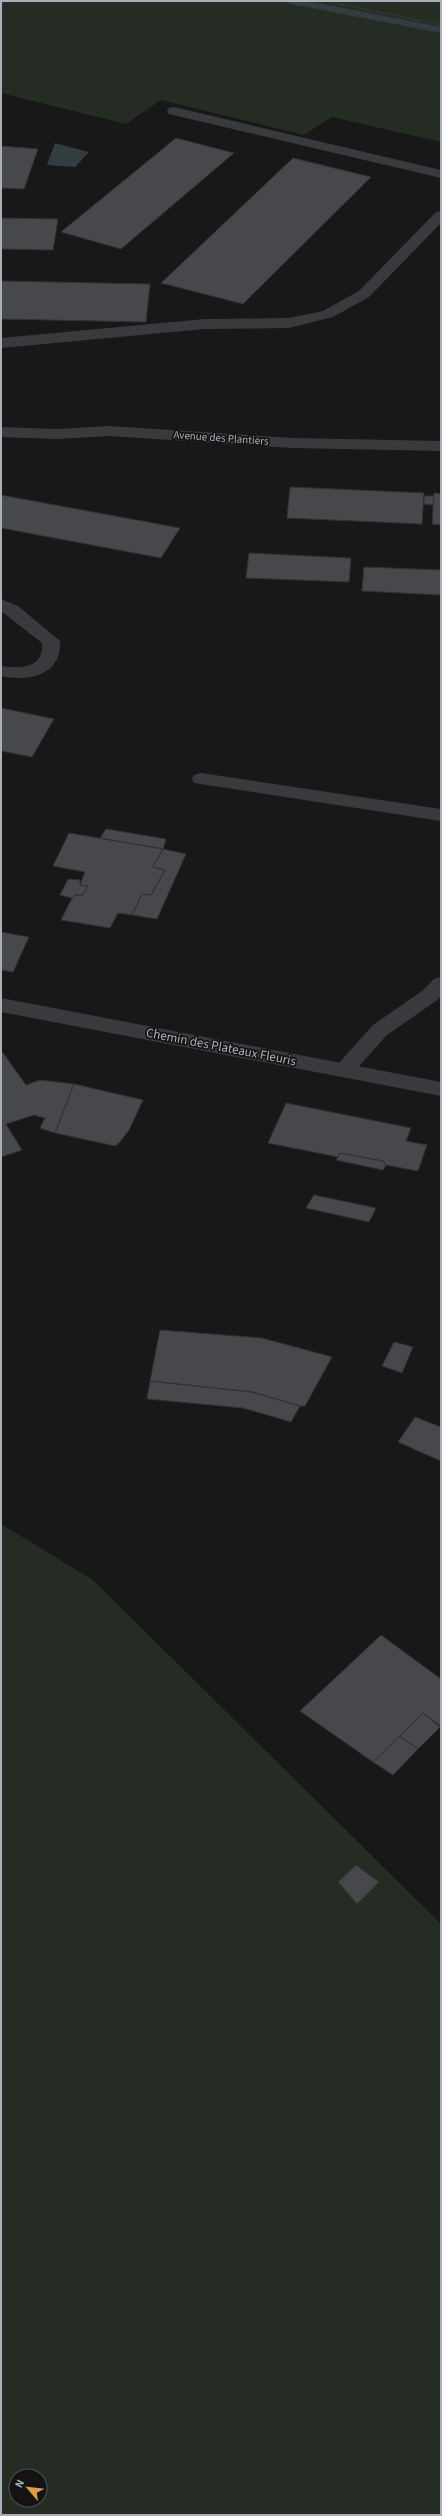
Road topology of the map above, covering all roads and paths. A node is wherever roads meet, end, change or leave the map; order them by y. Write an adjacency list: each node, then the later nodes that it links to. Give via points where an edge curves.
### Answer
1 (325, 1): 2 (path)
2 (441, 25)
3 (174, 110): 4 (street)
4 (441, 174)
5 (441, 215): 6 (street, via 364,294 328,314 289,322 205,324)
6 (1, 343)
7 (1, 432): 8 (street, Avenue des Plantiers, via 57,434 109,431 293,442)
8 (441, 446)
9 (1, 604): 10 (street, via 51,641 51,654 44,664 30,672)
10 (1, 672)
11 (201, 779): 12 (street)
12 (441, 816)
13 (441, 984): 15 (street, via 429,996 380,1030)
14 (1, 1005): 15 (street, Chemin des Plateaux Fleuris)
15 (344, 1070): 16 (street, Chemin des Plateaux Fleuris)
16 (441, 1089)

